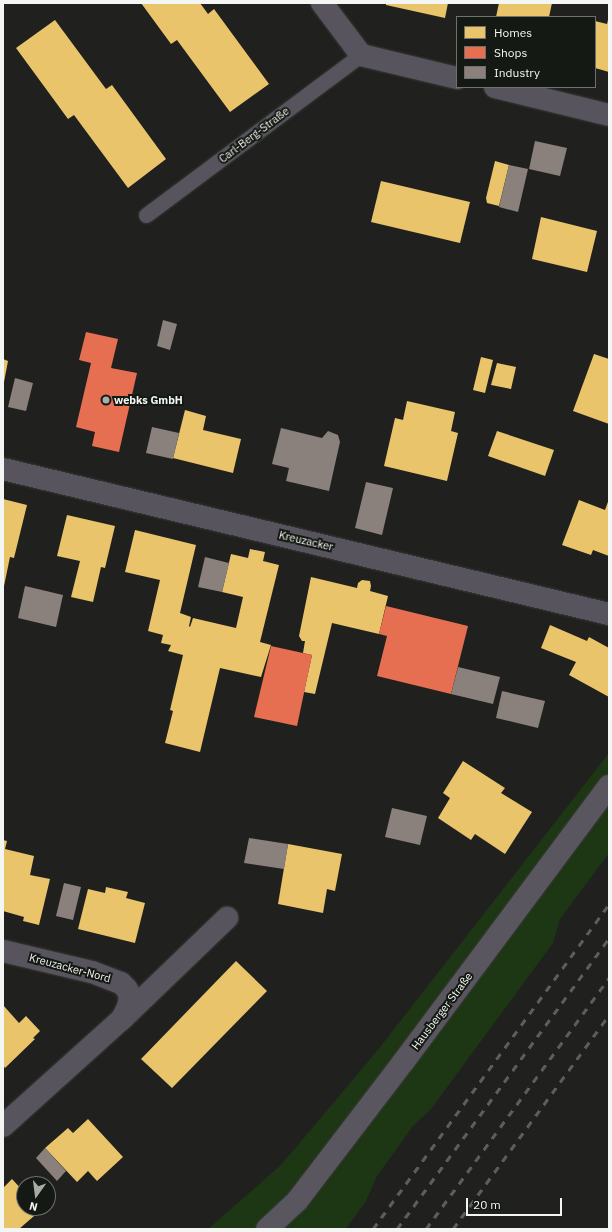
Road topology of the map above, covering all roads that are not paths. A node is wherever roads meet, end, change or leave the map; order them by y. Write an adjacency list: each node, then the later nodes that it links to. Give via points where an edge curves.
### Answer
1 (322, 3): 2 (street)
2 (362, 55): 3 (street); 6 (lane, Carl-Berg-Straße)
3 (456, 78)
4 (499, 88): 5 (street)
5 (609, 114)
6 (146, 215)
7 (3, 468): 8 (street, Kreuzacker)
8 (609, 614)
9 (609, 786): 14 (main road, Hausberger Straße, via 414,1049 296,1201)
10 (227, 918): 12 (street, Kreuzacker-Nord)
11 (3, 951): 12 (street, Kreuzacker-Nord, via 92,972 121,983 130,997)
12 (122, 1019): 13 (street, Kreuzacker-Nord)
13 (3, 1126)
14 (267, 1229)

